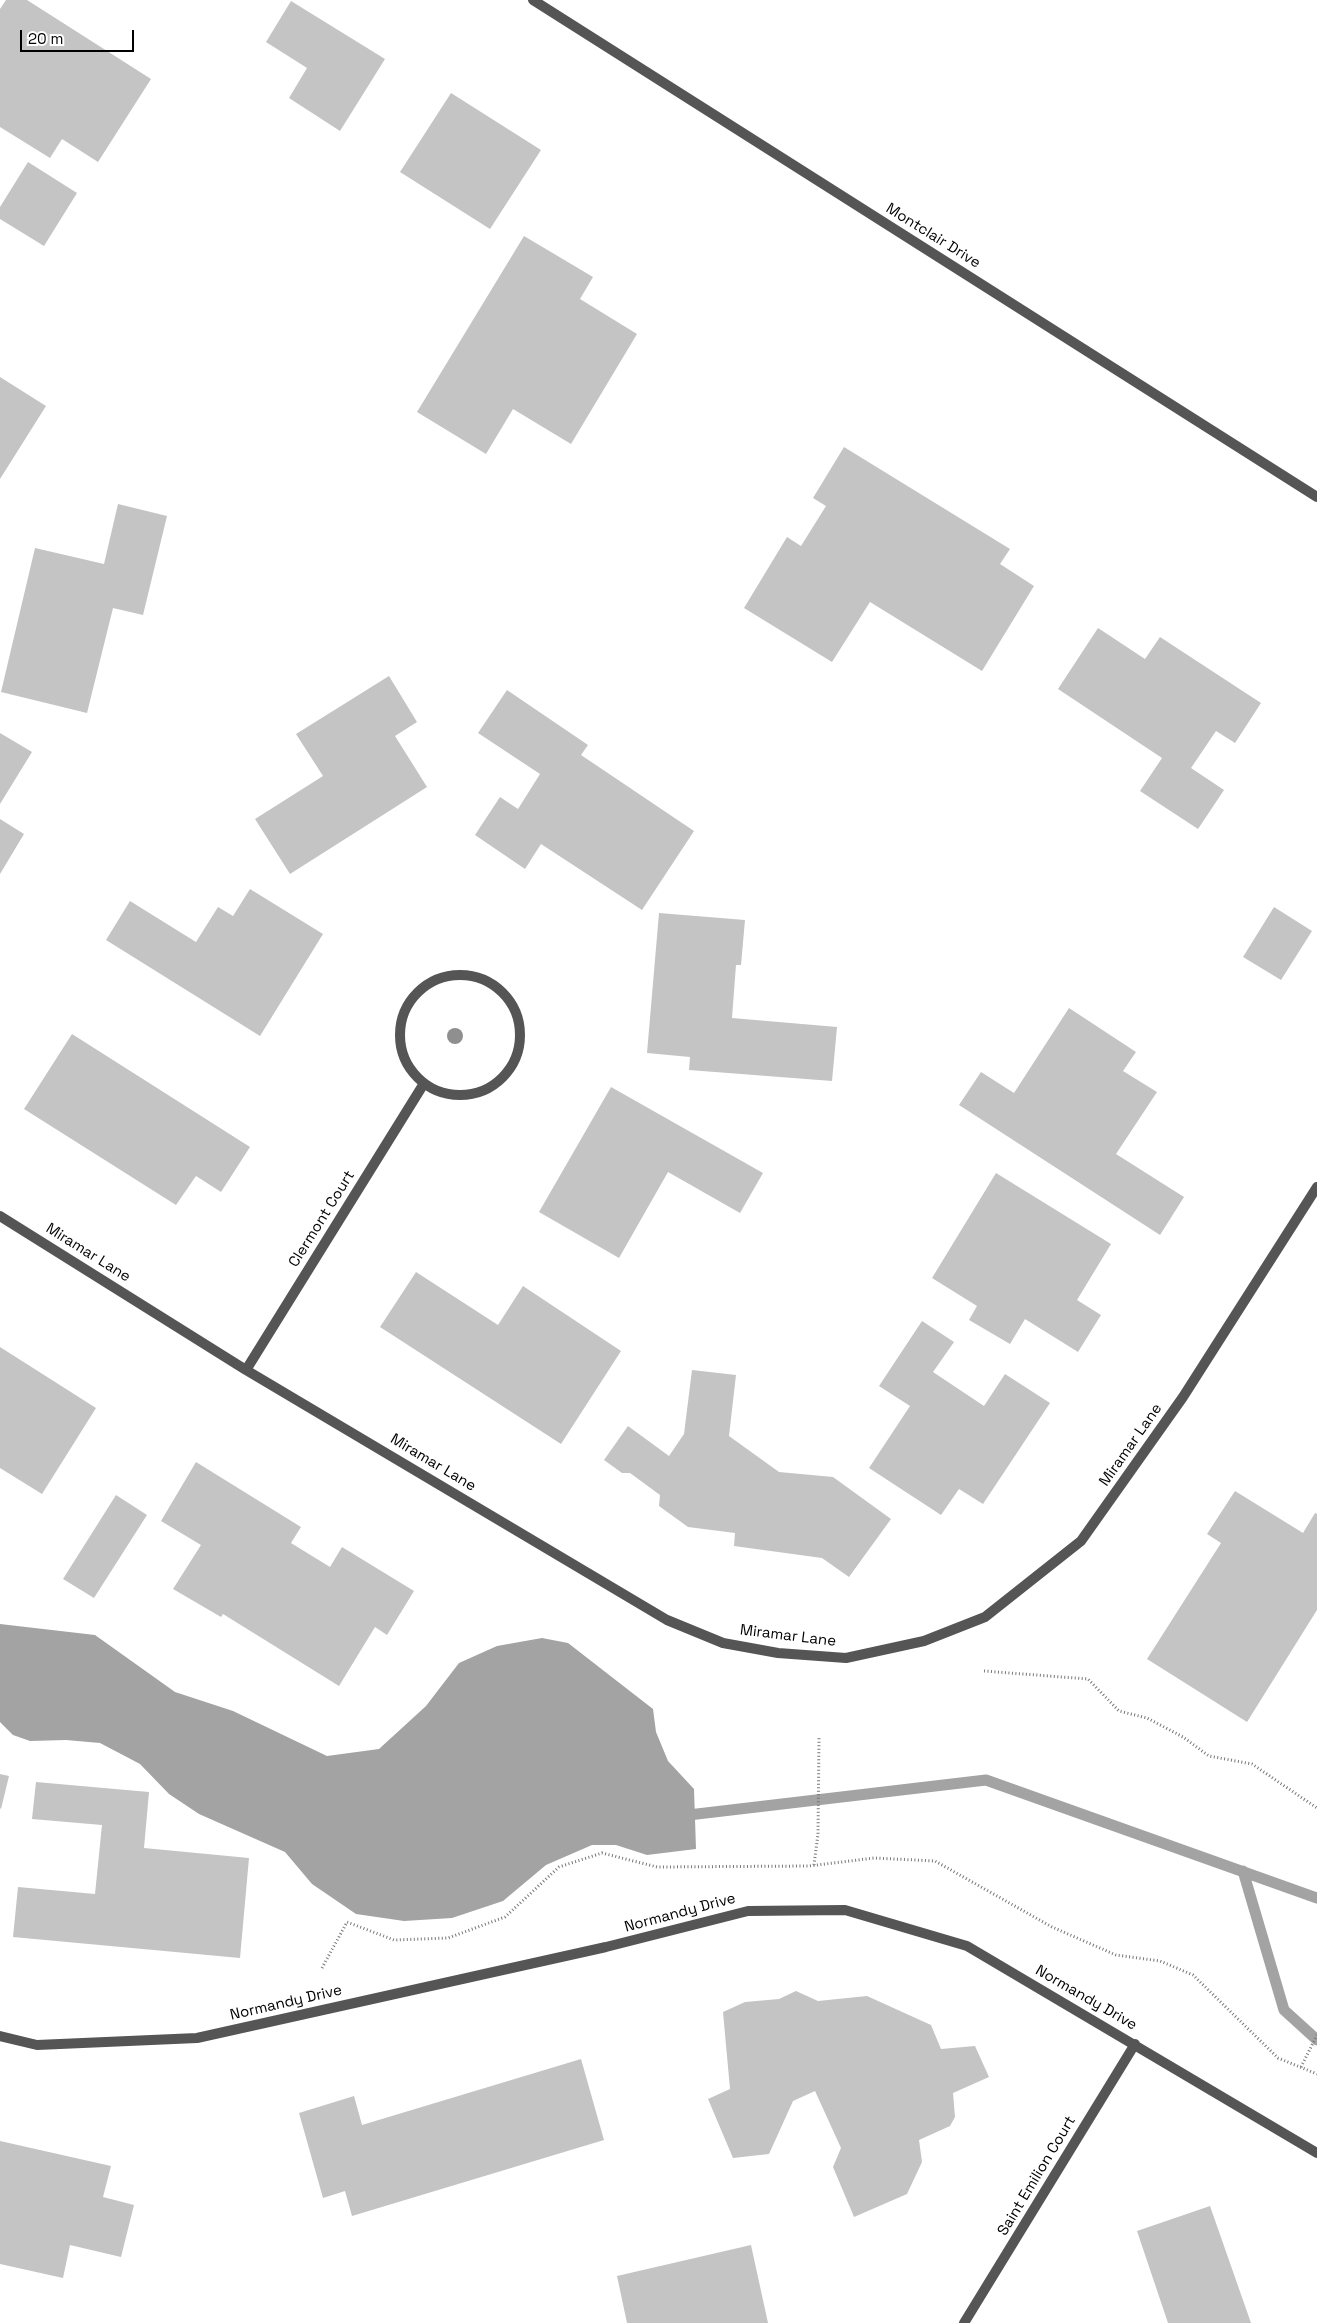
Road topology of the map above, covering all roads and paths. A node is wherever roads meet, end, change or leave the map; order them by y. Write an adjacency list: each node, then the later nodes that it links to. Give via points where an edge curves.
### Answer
1 (533, 0): 2 (street, Montclair Drive)
2 (1317, 497)
3 (424, 1085): 3 (street, via 408,1068 400,1047 400,1025 408,1004 422,988 442,977 465,974 486,980 504,994 516,1012 520,1034 517,1056 506,1076 487,1090 466,1096 444,1094); 6 (street, Clermont Court)
4 (1317, 1186): 6 (street, Miramar Lane, via 1183,1396 1081,1541 985,1617 924,1641 846,1658 778,1653 724,1643 667,1620)
5 (0, 1216): 6 (street, Miramar Lane)
6 (246, 1370)
7 (984, 1671): 9 (path, via 1088,1680 1119,1711 1147,1718 1183,1737 1209,1756 1252,1764)
8 (819, 1737): 10 (path, via 818,1834)
9 (1317, 1808)
10 (814, 1865)
11 (1317, 2035): 14 (path)
12 (0, 2036): 13 (street, Normandy Drive, via 37,2045 197,2038 606,1947 748,1910 845,1910 967,1946)
13 (1134, 2044): 15 (street, Normandy Drive); 16 (street, Saint Emilion Court)
14 (1301, 2067)
15 (1317, 2152)
16 (964, 2323)

